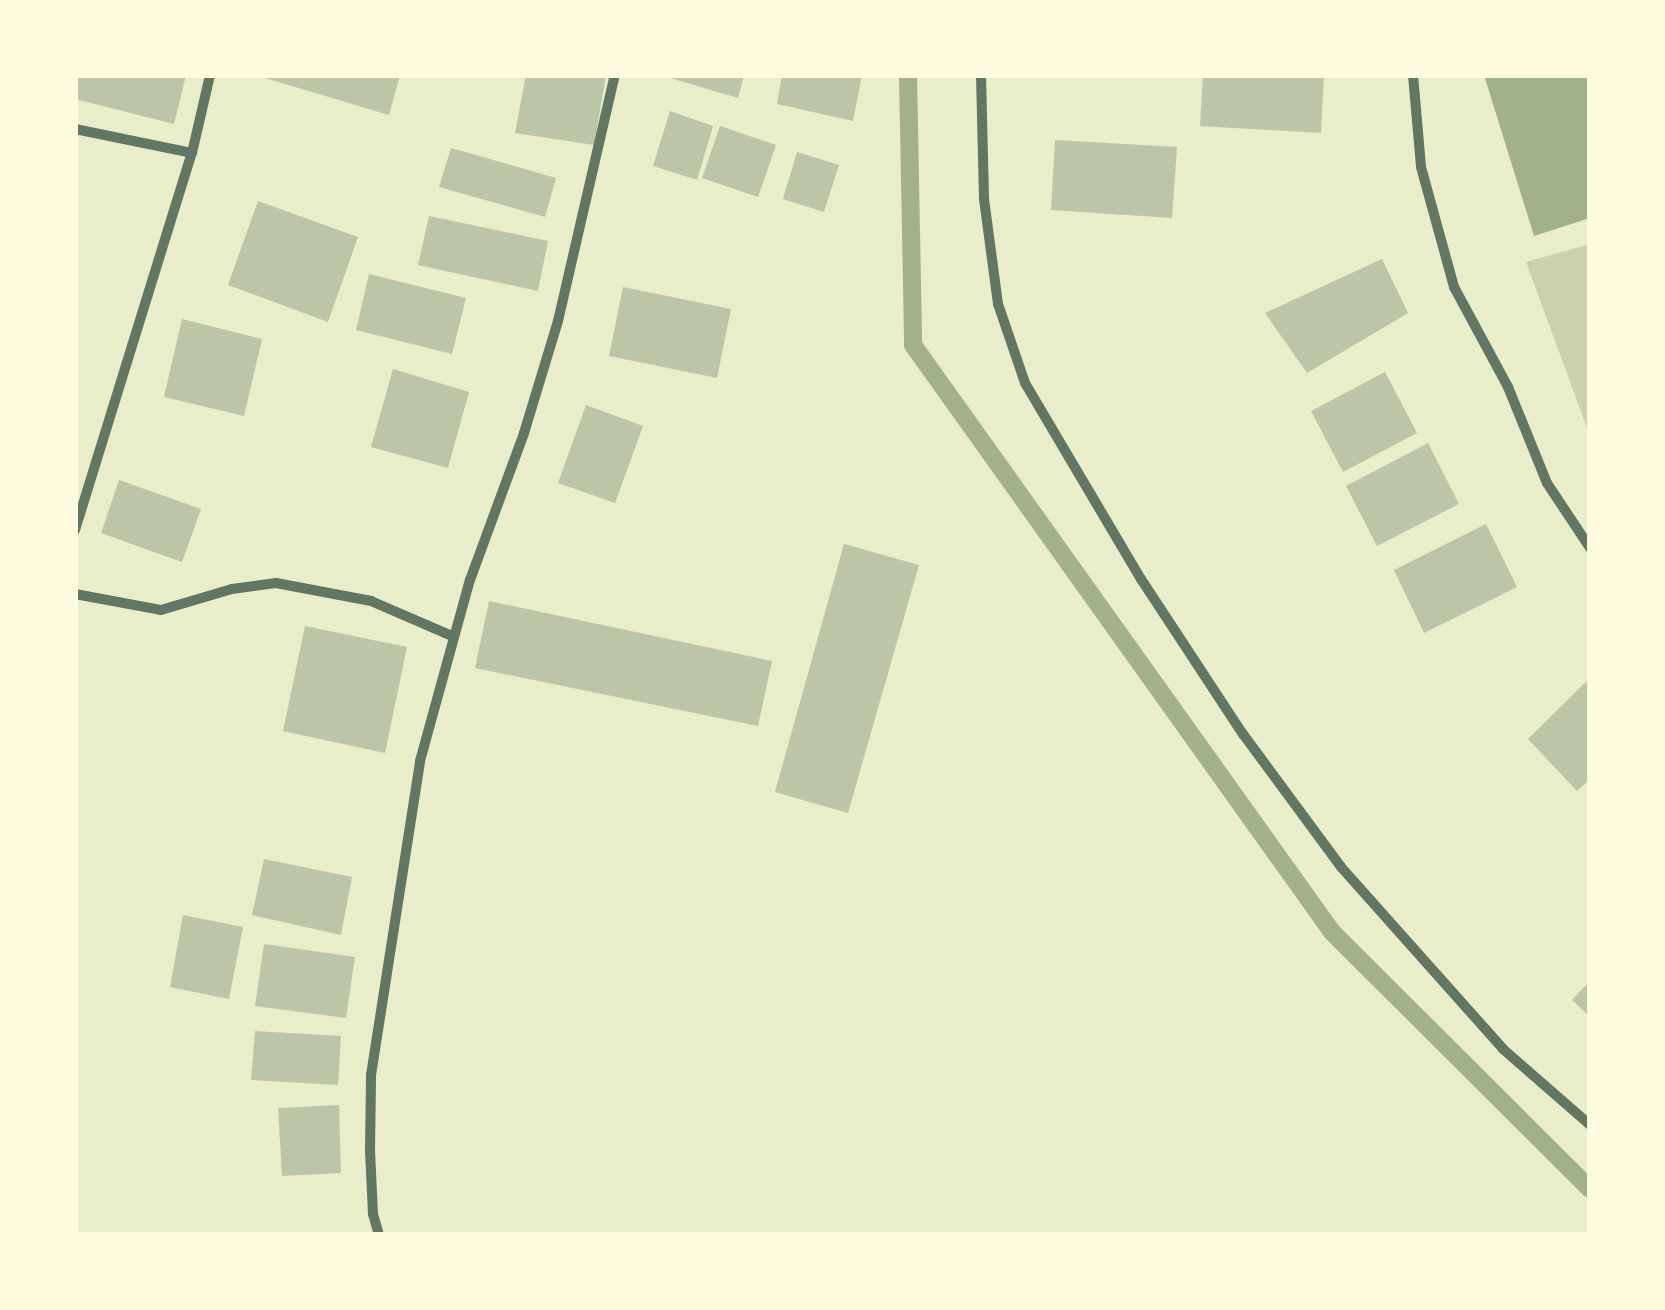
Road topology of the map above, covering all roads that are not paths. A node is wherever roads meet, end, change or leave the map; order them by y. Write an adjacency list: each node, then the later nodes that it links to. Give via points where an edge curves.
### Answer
1 (210, 75): 6 (street)
2 (615, 75): 10 (street, via 558,321)
3 (981, 75): 11 (street, via 984,198 998,304 1025,384 1141,579 1243,734 1342,867 1503,1049)
4 (1413, 75): 8 (street, via 1421,167 1454,288 1508,387 1547,483)
5 (75, 128): 6 (street)
6 (192, 153): 7 (street)
7 (75, 530)
8 (1590, 548)
9 (75, 594): 10 (street, via 161,610 232,588 276,583 371,601)
10 (452, 636): 12 (street, via 420,762 371,1075 370,1167)
11 (1590, 1125)
12 (379, 1235)

